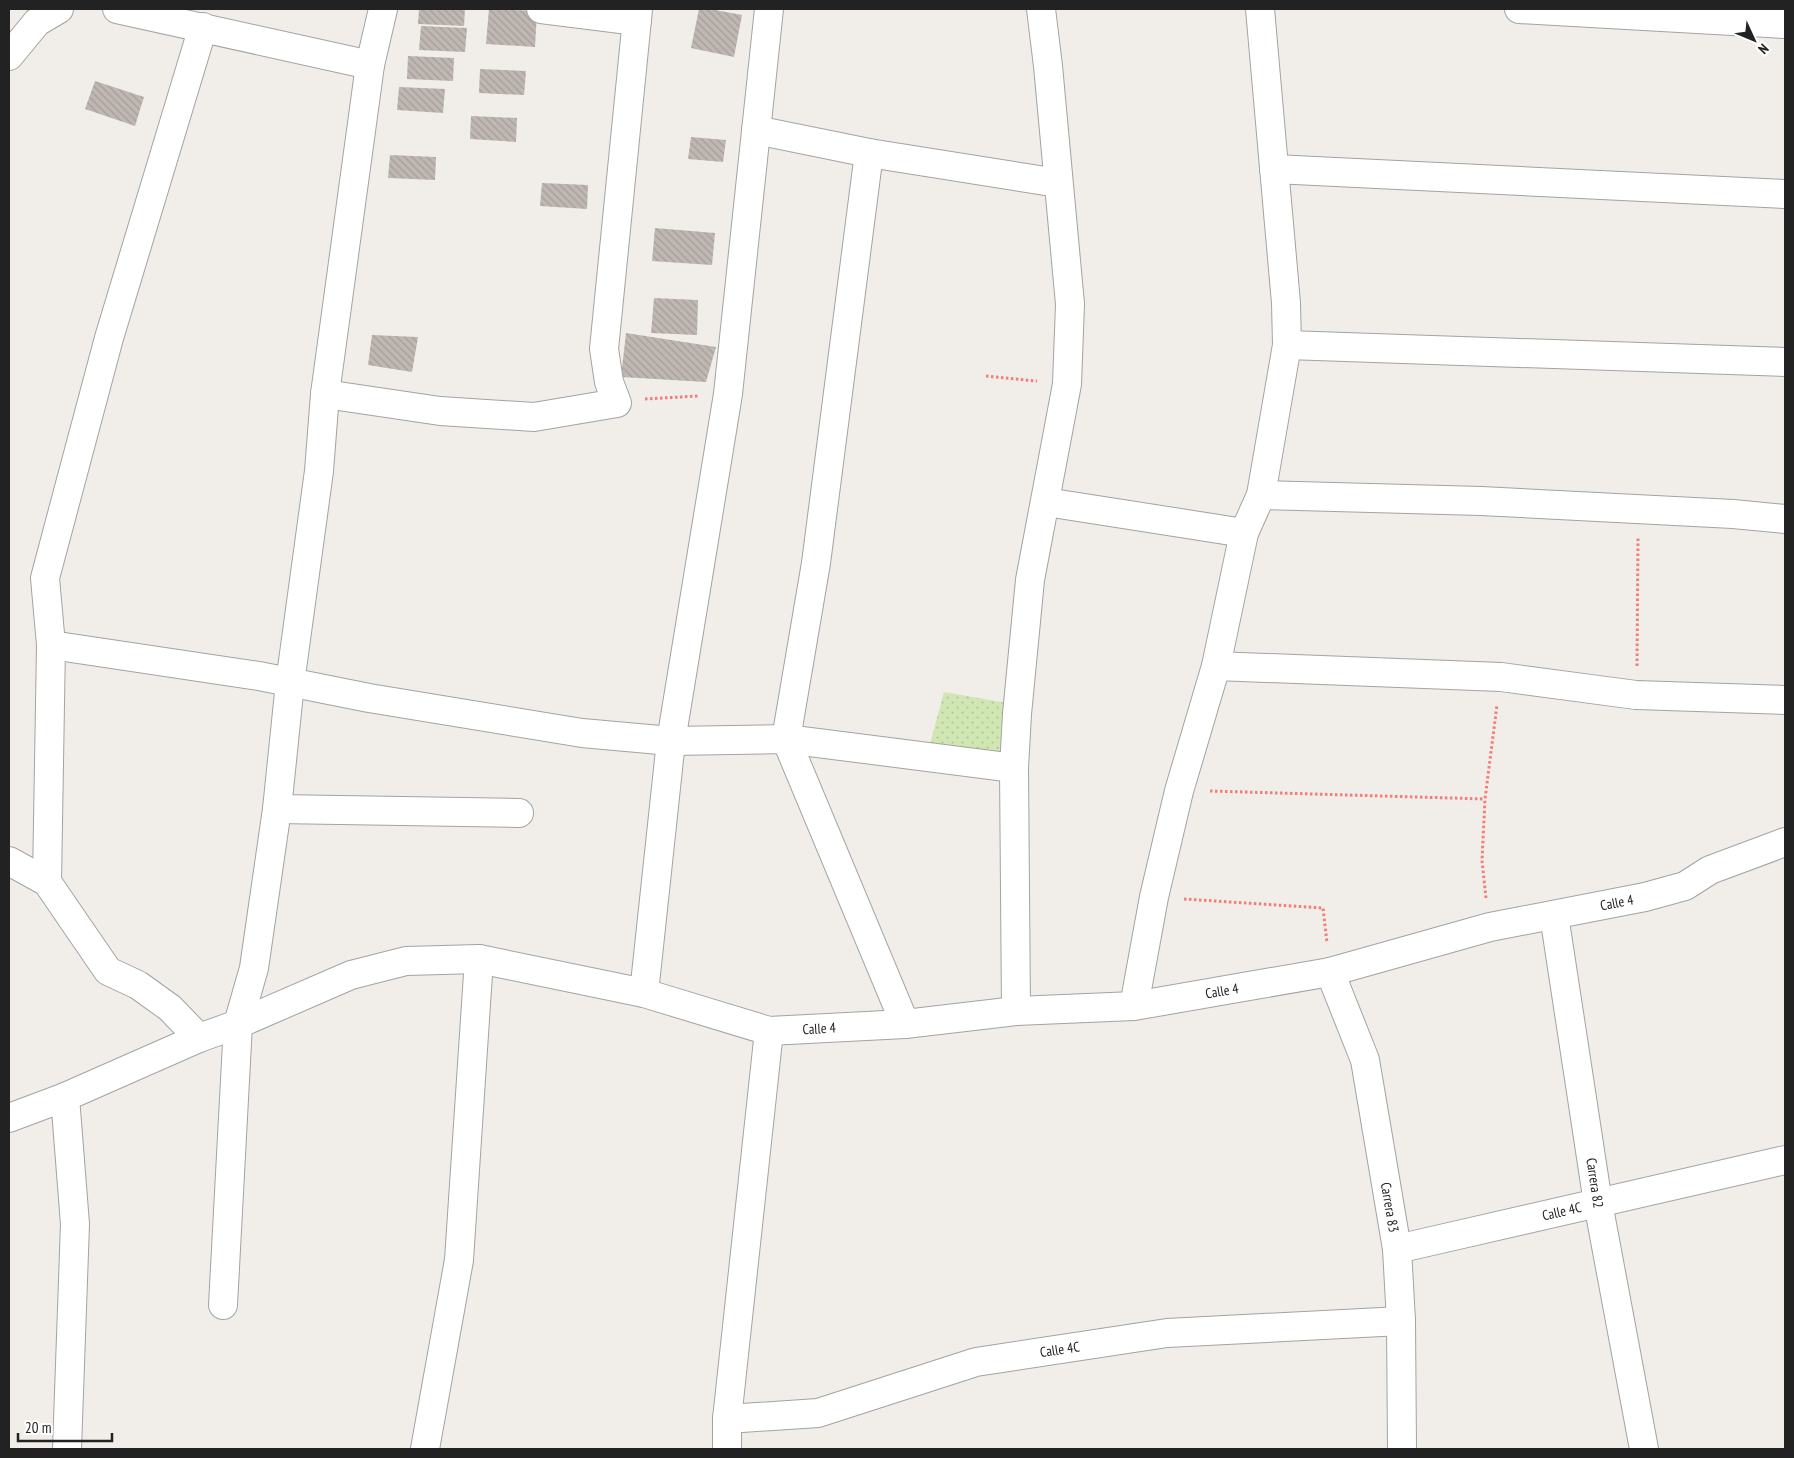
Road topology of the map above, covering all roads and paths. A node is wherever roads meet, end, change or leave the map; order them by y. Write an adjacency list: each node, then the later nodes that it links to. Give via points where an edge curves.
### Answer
1 (59, 9): 12 (street, via 37,22)
2 (116, 9): 11 (street)
3 (384, 9): 13 (street)
4 (541, 9): 9 (street)
5 (769, 9): 14 (street)
6 (1041, 9): 17 (street)
7 (1260, 9): 16 (street)
8 (1519, 9): 10 (street)
9 (637, 15): 25 (street, via 604,349 609,382)
10 (1785, 24)
11 (203, 27): 13 (street); 31 (street, via 109,338 45,578)
12 (9, 56)
13 (370, 65): 23 (street)
14 (756, 130): 15 (street); 24 (street)
15 (869, 153): 17 (street); 37 (street, via 816,563)
16 (1274, 169): 18 (street); 19 (street)
17 (1058, 183): 22 (street, via 1070,304)
18 (1785, 194)
19 (1287, 344): 20 (street); 26 (street)
20 (1785, 362)
21 (986, 376): 22 (path)
22 (1068, 384): 27 (street)
23 (325, 394): 25 (street, via 440,411 534,418); 34 (street, via 319,471)
24 (728, 394): 25 (path); 38 (street)
25 (617, 403)
26 (1261, 495): 28 (street); 30 (street)
27 (1046, 502): 30 (street); 39 (street, via 1030,580 1016,714)
28 (1639, 509): 29 (street); 35 (path)
29 (1785, 519)
30 (1244, 533): 32 (street)
31 (51, 645): 34 (street); 46 (street)
32 (1216, 666): 33 (street); 40 (street)
33 (1501, 678): 35 (street); 41 (path)
34 (290, 683): 38 (street, via 582,733); 42 (street)
35 (1636, 694): 36 (street)
36 (1785, 700)
37 (786, 739): 38 (street); 39 (street); 56 (street)
38 (671, 741): 52 (street)
39 (1014, 768): 54 (street)
40 (1180, 790): 41 (path); 47 (street)
41 (1485, 799): 49 (path, via 1482,861)
42 (277, 809): 43 (street); 55 (street, via 254,968)
43 (518, 813)
44 (1785, 842): 48 (street, Calle 4, via 1710,870 1686,886)
45 (9, 861): 46 (street)
46 (47, 882): 58 (street, via 108,971 138,985 170,1008)
47 (1154, 897): 51 (path, via 1323,908); 53 (street)
48 (1554, 915): 49 (street, Calle 4); 62 (street, Carrera 82)
49 (1490, 927): 51 (street, Calle 4)
50 (479, 959): 52 (street, Calle 4); 55 (street, Calle 4, via 406,961 351,975); 68 (street, via 459,1260)
51 (1330, 972): 53 (street, Calle 4); 63 (street, Carrera 83, via 1365,1060)
52 (644, 993): 57 (street, Calle 4)
53 (1134, 1006): 54 (street, Calle 4)
54 (1016, 1011): 56 (street, Calle 4)
55 (238, 1024): 58 (street, Calle 4); 64 (street)
56 (905, 1024): 57 (street, Calle 4)
57 (769, 1031): 66 (street)
58 (199, 1038): 59 (street, Calle 4)
59 (65, 1097): 60 (street, Calle 4); 67 (street, via 75,1224)
60 (9, 1118)
61 (1785, 1160): 62 (street, Calle 4C)
62 (1598, 1203): 63 (street, Calle 4C); 71 (street, Carrera 82)
63 (1397, 1249): 65 (street, Carrera 83)
64 (223, 1305)
65 (1401, 1320): 66 (street, Calle 4C, via 1167,1333 976,1362 818,1413); 70 (street, Carrera 83)
66 (727, 1419): 69 (street)
67 (67, 1449)
68 (426, 1449)
69 (727, 1449)
70 (1402, 1449)
71 (1644, 1449)

